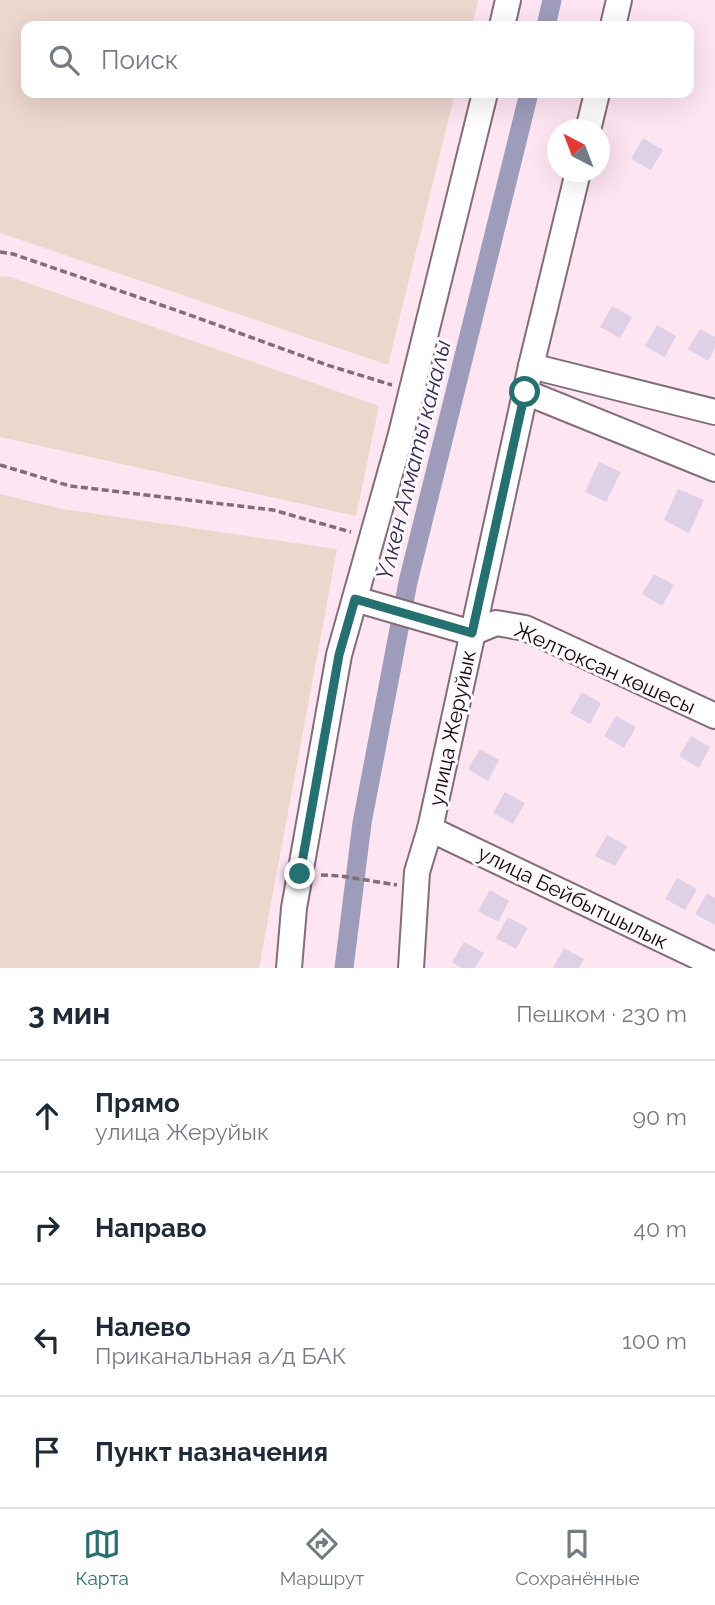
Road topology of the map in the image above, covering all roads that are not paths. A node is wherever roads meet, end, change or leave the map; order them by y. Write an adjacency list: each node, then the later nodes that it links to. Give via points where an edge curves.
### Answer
1 (508, 0): 3 (street)
2 (619, 0): 4 (street)
3 (503, 21)
4 (614, 21)
5 (484, 98): 13 (street)
6 (596, 98): 7 (street)
7 (591, 119)
8 (576, 182): 9 (street)
9 (531, 366): 10 (street, улица Жеруйык); 11 (street)
10 (525, 392): 12 (street); 14 (street, улица Жеруйык)
11 (715, 412)
12 (715, 469)
13 (355, 599): 14 (street); 18 (street, via 339,655 294,908)
14 (464, 631): 15 (street, Желтоксан көшесы, via 496,623 524,628); 16 (street, улица Жеруйык)
15 (715, 716)
16 (430, 829): 17 (street, улица Бейбытшылык); 19 (street, улица Жеруйык, via 417,872)
17 (715, 965)
18 (289, 968)
19 (411, 968)

